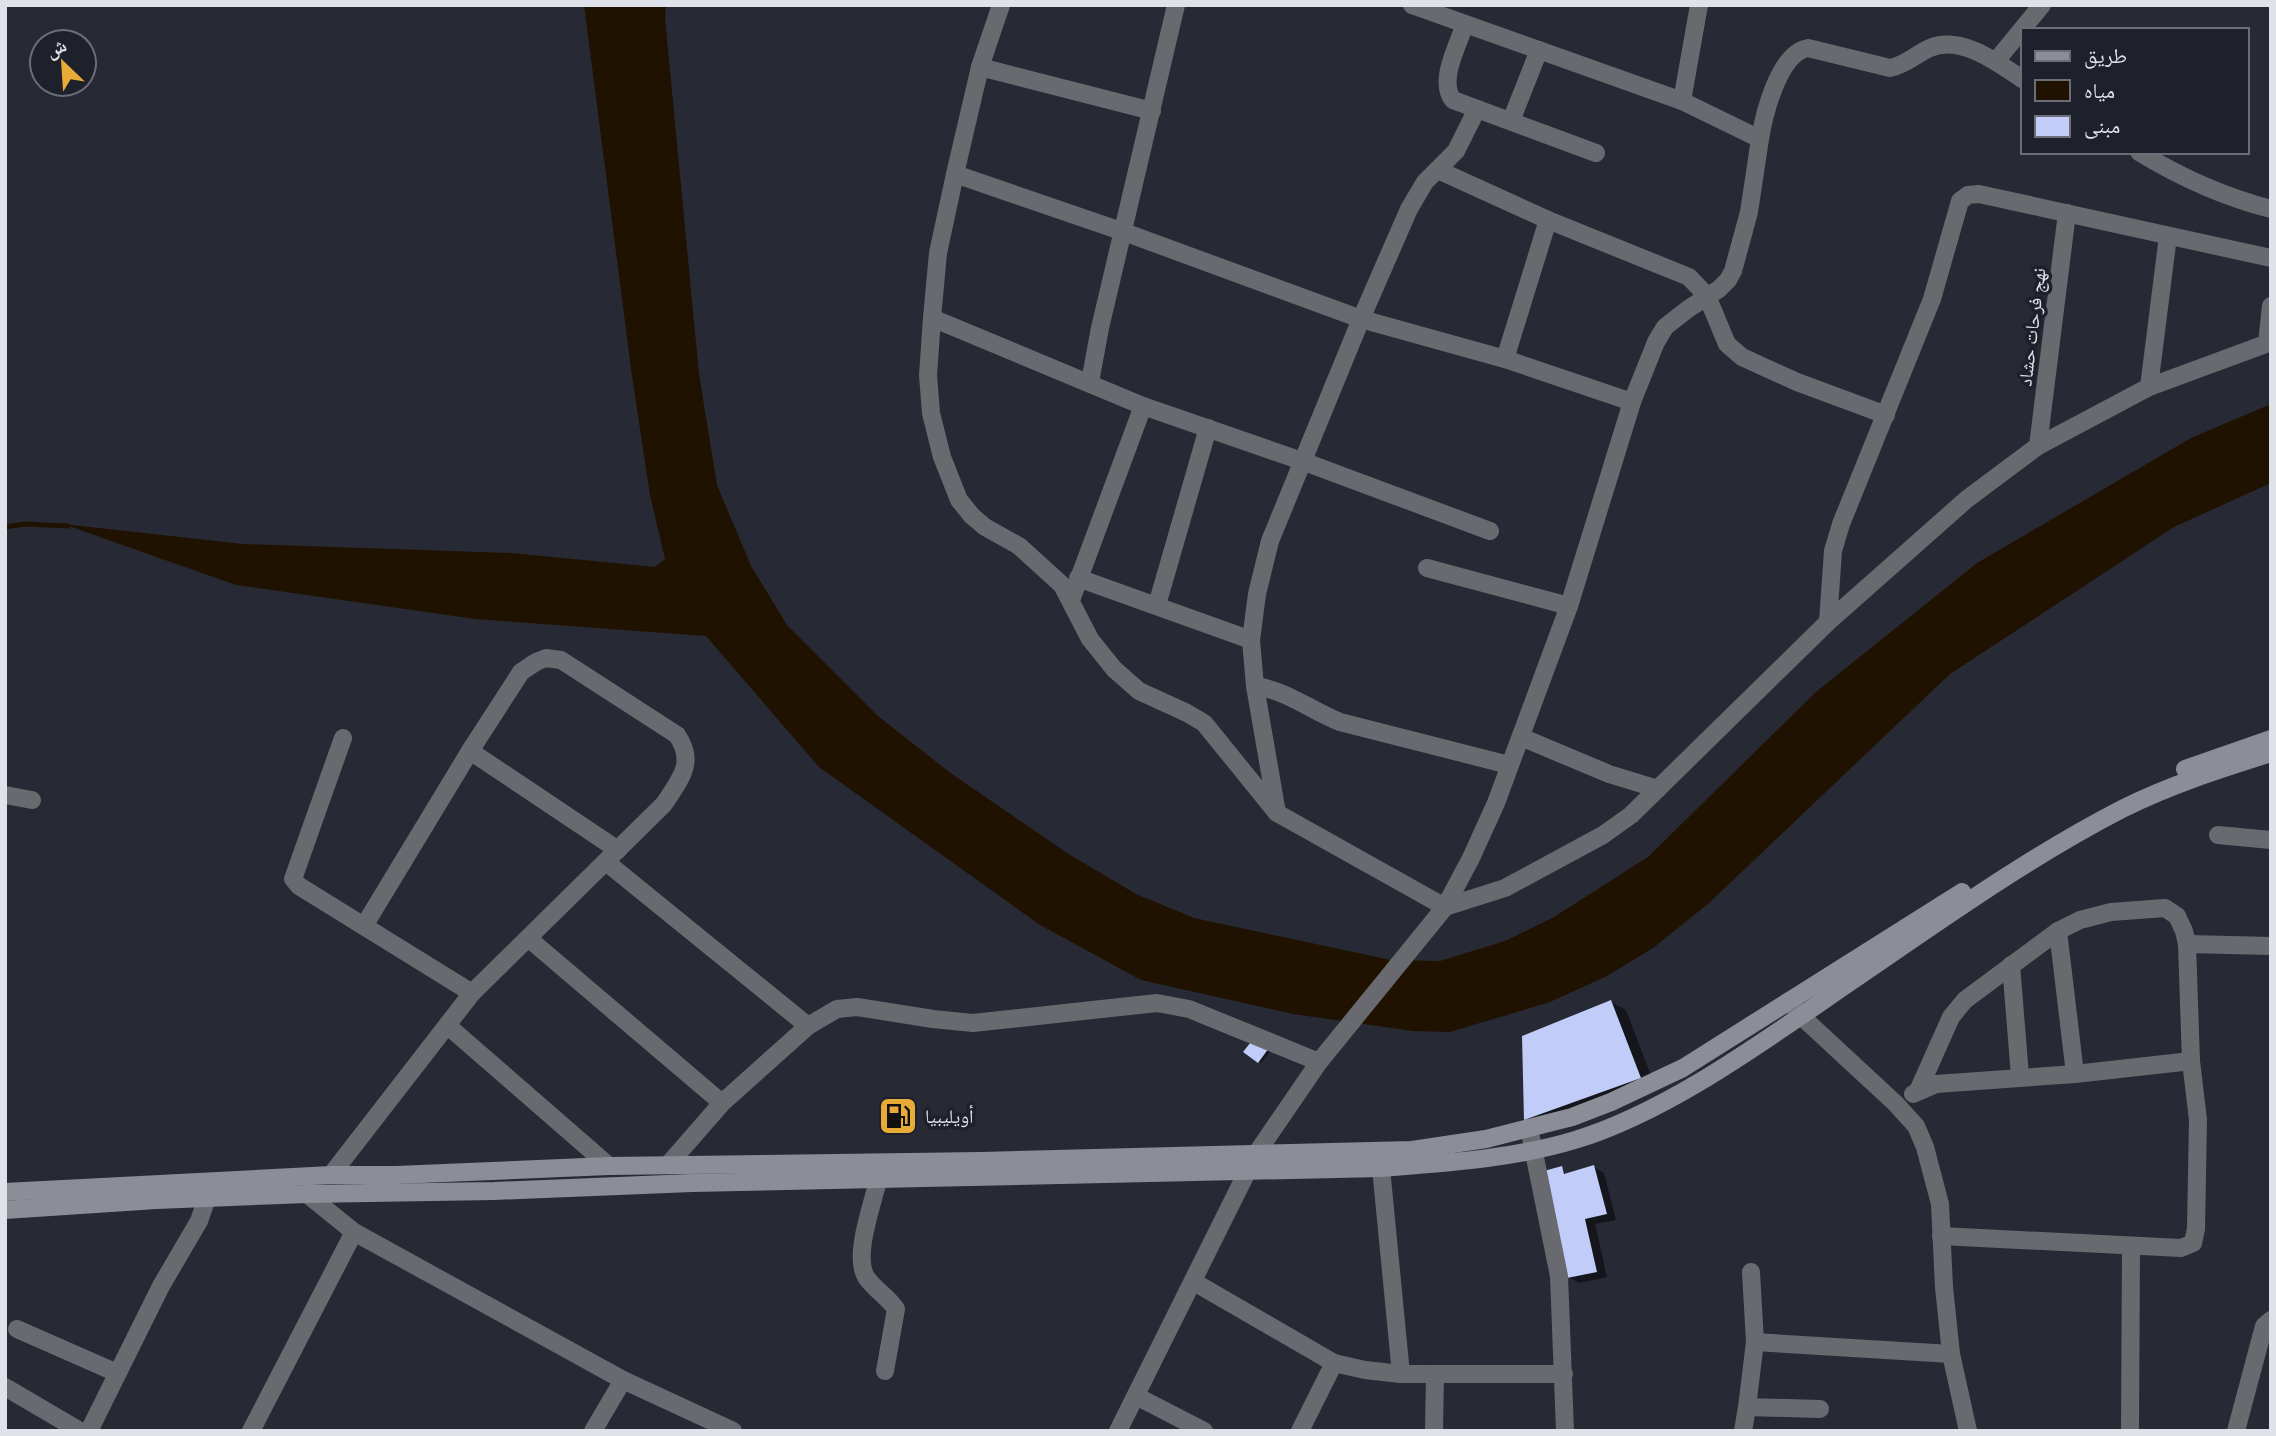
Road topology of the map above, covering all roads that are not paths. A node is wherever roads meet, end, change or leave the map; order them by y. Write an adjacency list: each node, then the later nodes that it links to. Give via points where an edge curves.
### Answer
1 (1001, 5): 11 (street)
2 (1176, 5): 15 (street)
3 (1412, 5): 6 (street)
4 (1699, 5): 13 (street)
5 (2042, 5): 7 (street)
6 (1465, 24): 9 (street); 14 (street, via 1447,80 1448,93 1453,100)
7 (2023, 28)
8 (2021, 31): 10 (street)
9 (1539, 50): 13 (street); 16 (street)
10 (1996, 61): 12 (street); 17 (street, via 1961,46 1943,45 1890,68 1801,49 1788,62 1768,100)
11 (980, 67): 15 (street); 21 (street)
12 (2021, 78)
13 (1682, 101): 17 (street)
14 (1478, 108): 16 (street); 20 (street, via 1457,151)
15 (1152, 111): 25 (street)
16 (1511, 121): 18 (street)
17 (1760, 139): 28 (street, via 1749,212 1733,271)
18 (1596, 153)
19 (2142, 154): 22 (street, via 2216,192)
20 (1438, 170): 24 (street); 31 (street, via 1409,209)
21 (955, 174): 25 (street); 30 (street, via 938,253)
22 (2271, 209)
23 (2067, 214): 26 (street); 38 (street, via 1979,194 1960,201 1932,299); 40 (street, نهج فرحات حشاد)
24 (1548, 220): 28 (street, via 1689,277); 33 (street)
25 (1124, 232): 31 (street); 34 (street)
26 (2168, 236): 27 (street); 35 (street)
27 (2271, 258)
28 (1707, 296): 36 (street, via 1665,327); 38 (street, via 1727,344 1742,357)
29 (2271, 306): 32 (street)
30 (932, 318): 34 (street); 45 (street, via 931,413 959,500 985,527 1019,546 1062,585)
31 (1361, 319): 33 (street); 41 (street)
32 (2269, 342): 35 (street)
33 (1505, 359): 36 (street)
34 (1090, 382): 37 (street)
35 (2149, 387): 40 (street)
36 (1632, 402): 47 (street)
37 (1143, 406): 39 (street); 44 (street)
38 (1886, 415): 48 (street, via 1832,551)
39 (1208, 428): 41 (street); 46 (street)
40 (2038, 446): 48 (street, via 1967,499)
41 (1302, 461): 42 (street); 49 (street, via 1270,541)
42 (1490, 531)
43 (1427, 568): 47 (street)
44 (1078, 578): 45 (street); 46 (street)
45 (1071, 600): 60 (street, via 1090,639 1114,669 1139,691 1204,723)
46 (1157, 605): 49 (street)
47 (1569, 606): 51 (street)
48 (1828, 622): 57 (street)
49 (1251, 640): 50 (street)
50 (1255, 686): 56 (street, via 1293,698 1340,722); 60 (street)
51 (1521, 737): 56 (street); 57 (street)
52 (343, 738): 65 (street, via 293,879)
53 (2271, 739): 72 (main road, via 2175,773 2079,819)
54 (470, 751): 63 (street); 63 (street, via 522,672 546,658 561,660 677,735 686,748 687,761 677,783 664,804); 65 (street)
55 (2271, 752): 73 (main road, via 2179,784 2082,832 1977,896)
56 (1509, 765): 64 (street, via 1496,803)
57 (1658, 789): 64 (street, via 1631,815 1558,861 1506,888)
58 (5, 795): 59 (street)
59 (32, 800)
60 (1277, 813): 64 (street)
61 (2218, 835): 62 (street)
62 (2271, 840)
63 (612, 855): 67 (street); 75 (street)
64 (1445, 907): 77 (street)
65 (364, 926): 71 (street)
66 (2058, 931): 68 (street, via 2111,912 2165,908 2177,916); 70 (street); 78 (street)
67 (528, 938): 71 (street); 82 (street)
68 (2187, 944): 69 (street); 76 (street)
69 (2271, 946)
70 (2011, 965): 79 (street); 80 (street, via 1965,1000 1951,1017)
71 (472, 993): 74 (street)
72 (1789, 1001): 73 (street); 83 (main road, via 1683,1068 1611,1102)
73 (1801, 1016): 81 (street); 84 (main road, via 1692,1087 1576,1139)
74 (448, 1026): 87 (street); 90 (street)
75 (808, 1026): 77 (street, via 837,1009 857,1007 973,1023 1157,1003 1189,1009); 82 (street)
76 (2191, 1061): 78 (street); 98 (street, via 2198,1120 2193,1244 2181,1248)
77 (1319, 1062): 85 (street)
78 (2075, 1074): 79 (street)
79 (2020, 1076): 80 (street, via 1936,1084)
80 (1918, 1091): 81 (street)
81 (1895, 1103): 97 (street, via 1916,1126 1925,1147 1940,1204)
82 (723, 1104): 86 (street)
83 (1529, 1128): 84 (street); 85 (main road, via 1412,1150)
84 (1533, 1150): 88 (main road); 110 (street, via 1559,1276)
85 (1255, 1154): 86 (main road); 89 (street)
86 (668, 1165): 87 (main road)
87 (609, 1166): 90 (main road)
88 (1381, 1168): 89 (main road); 108 (street)
89 (1247, 1172): 91 (main road); 100 (street)
90 (331, 1175): 92 (main road)
91 (878, 1180): 93 (main road); 106 (street, via 860,1259 868,1279 896,1309)
92 (5, 1192)
93 (307, 1194): 94 (main road); 96 (street)
94 (207, 1198): 95 (main road); 107 (street)
95 (5, 1210)
96 (355, 1232): 111 (street); 118 (street)
97 (1941, 1236): 98 (street); 104 (street)
98 (2131, 1246): 128 (street)
99 (1751, 1272): 103 (street)
100 (1194, 1282): 105 (street); 113 (street)
101 (2271, 1320): 129 (street, via 2264,1326)
102 (17, 1329): 107 (street)
103 (1755, 1342): 104 (street); 114 (street)
104 (1951, 1354): 127 (street)
105 (1335, 1363): 108 (street); 123 (street)
106 (885, 1371)
107 (117, 1373): 117 (street)
108 (1401, 1374): 109 (street)
109 (1435, 1374): 110 (street); 124 (street)
110 (1564, 1374): 125 (street)
111 (623, 1380): 119 (street); 120 (street)
112 (5, 1387): 116 (street)
113 (1136, 1396): 121 (street); 122 (street)
114 (1747, 1407): 115 (street); 126 (street)
115 (1820, 1409)
116 (80, 1431)
117 (89, 1431)
118 (251, 1431)
119 (593, 1431)
120 (733, 1431)
121 (1118, 1431)
122 (1204, 1431)
123 (1300, 1431)
124 (1434, 1431)
125 (1565, 1431)
126 (1743, 1431)
127 (1968, 1431)
128 (2130, 1431)
129 (2236, 1431)

